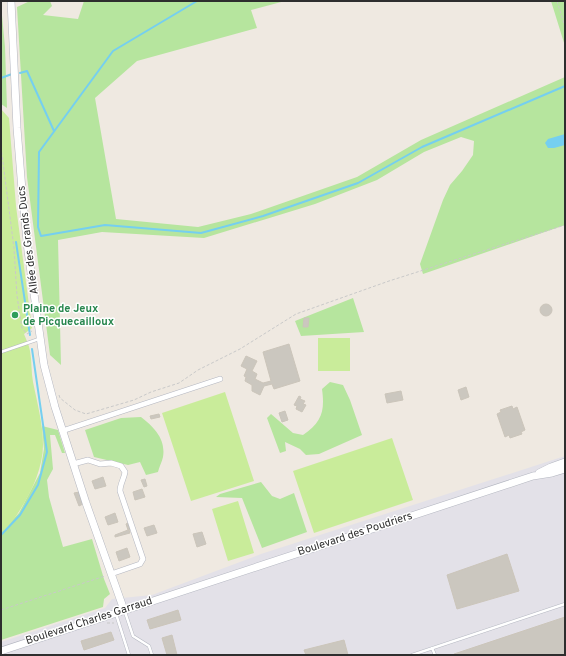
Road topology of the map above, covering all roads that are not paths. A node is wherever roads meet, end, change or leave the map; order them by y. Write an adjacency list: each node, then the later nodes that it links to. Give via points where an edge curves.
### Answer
1 (11, 1): 2 (main road, Allée des Grands Ducs, via 22,190 37,330)
2 (41, 338): 3 (lane); 5 (main road, Allée des Grands Ducs, via 46,372)
3 (1, 352)
4 (220, 380): 5 (street)
5 (62, 431): 7 (main road, Allée des Grands Ducs)
6 (565, 462): 9 (main road, Boulevard des Poudriers)
7 (74, 464): 10 (main road, Allée des Grands Ducs); 10 (street, via 88,460 100,464 112,463 121,466 125,472 120,491 143,559 140,564)
8 (565, 469): 9 (main road, Boulevard des Poudriers)
9 (533, 476): 11 (main road, Boulevard des Poudriers)
10 (111, 574): 13 (main road, Allée des Grands Ducs)
11 (177, 592): 13 (main road, Boulevard Charles Garraud)
12 (565, 604): 15 (lane)
13 (124, 610): 14 (main road, Boulevard Charles Garraud); 18 (lane, via 133,636 149,646)
14 (116, 613): 16 (main road, Boulevard Charles Garraud); 17 (lane)
15 (432, 648): 19 (lane); 20 (lane)
16 (1, 651)
17 (129, 655)
18 (152, 655)
19 (412, 655)
20 (435, 655)

